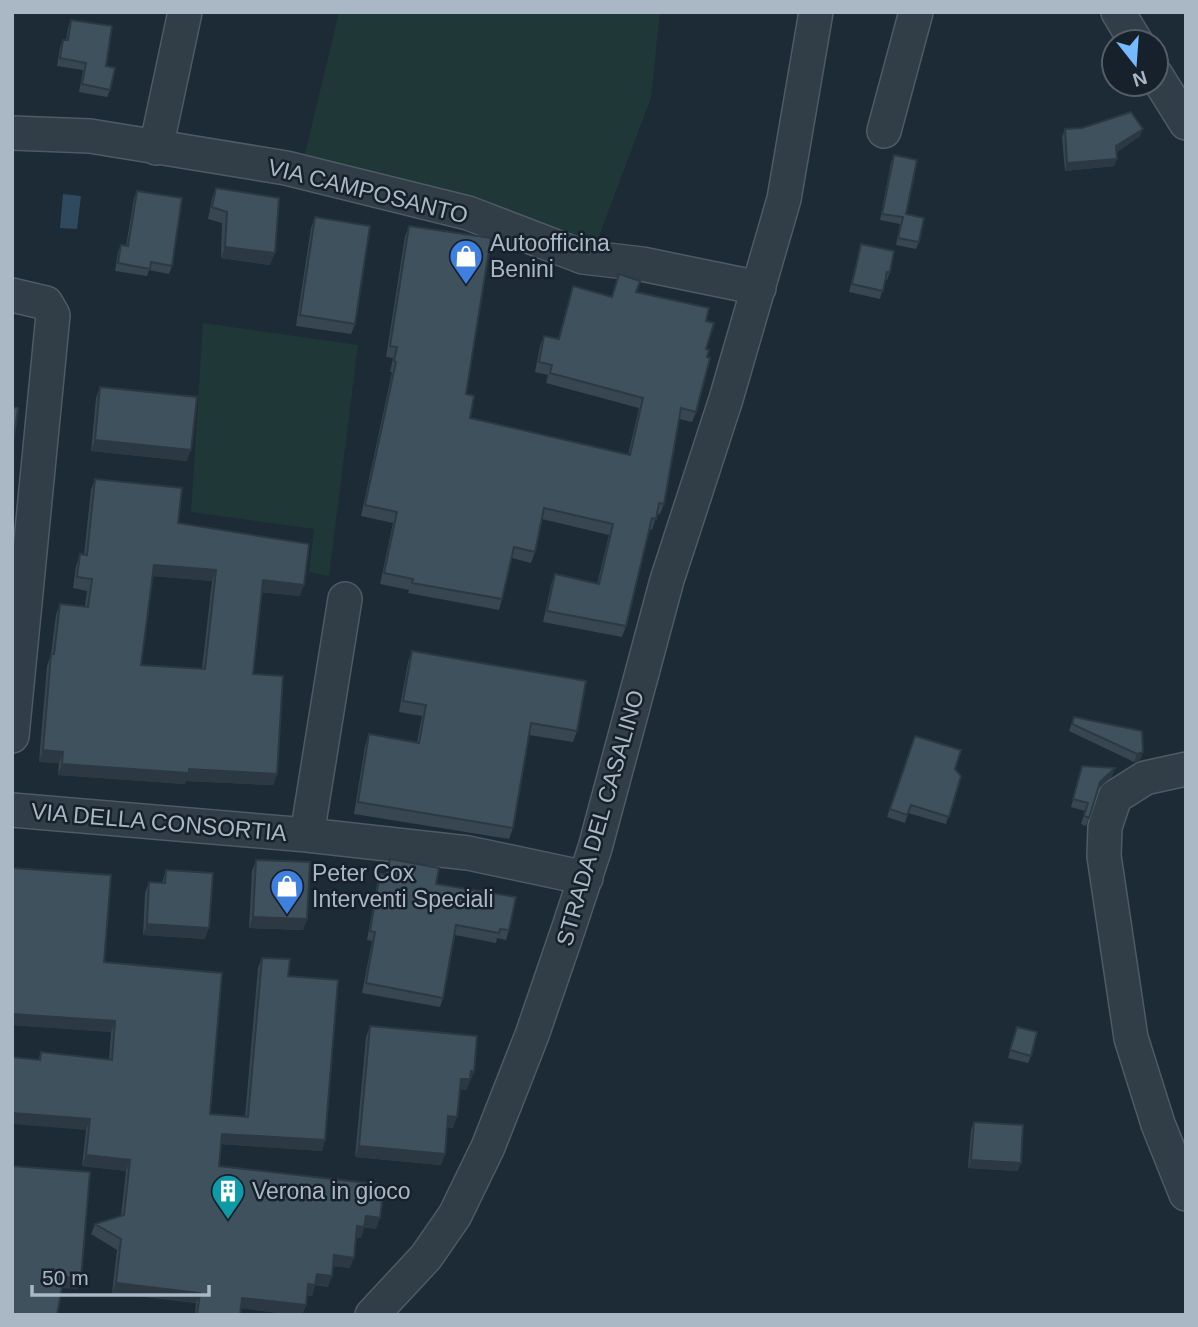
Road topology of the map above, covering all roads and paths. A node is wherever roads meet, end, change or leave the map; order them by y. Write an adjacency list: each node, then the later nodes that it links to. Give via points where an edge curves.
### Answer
1 (185, 12): 10 (street)
2 (816, 12): 11 (street, STRADA DEL CASALINO, via 785,199)
3 (916, 12): 8 (street)
4 (1118, 12): 5 (street)
5 (1128, 28)
6 (1170, 97): 7 (street)
7 (1186, 123)
8 (884, 131)
9 (12, 133): 10 (street, VIA CAMPOSANTO, via 90,136)
10 (156, 148): 11 (street, VIA CAMPOSANTO, via 286,168 468,213 583,257)
11 (759, 288): 18 (street, STRADA DEL CASALINO, via 667,580)
12 (12, 295): 14 (street, via 46,303 53,314)
13 (345, 599): 17 (street, VIA DELLA CONSORTIA)
14 (12, 736)
15 (1186, 769): 19 (street, via 1145,778 1115,797 1105,827 1104,856 1131,1038)
16 (12, 810): 17 (street, VIA DELLA CONSORTIA)
17 (307, 835): 18 (street, VIA DELLA CONSORTIA, via 468,853)
18 (586, 878): 20 (street, STRADA DEL CASALINO, via 532,1035 488,1147 455,1215 426,1257)
19 (1186, 1194)
20 (372, 1315)

